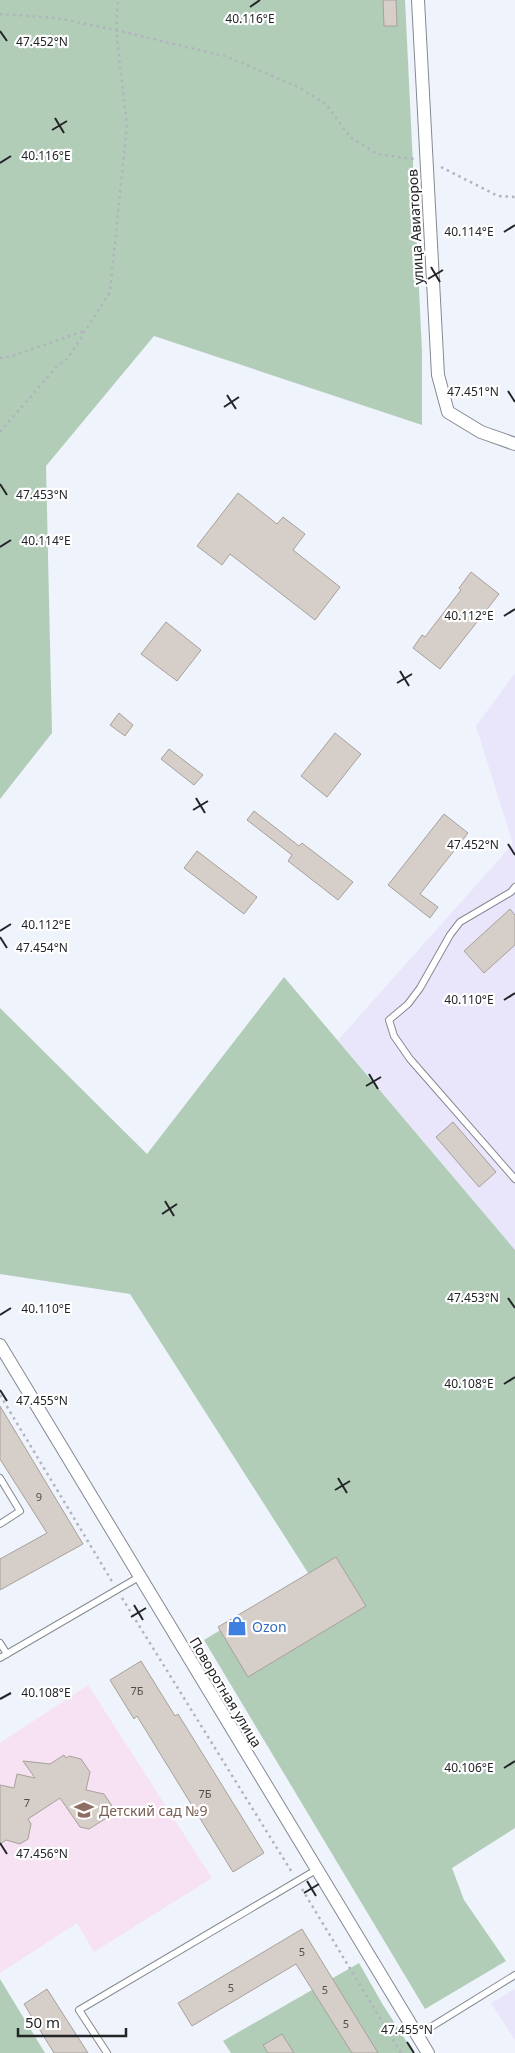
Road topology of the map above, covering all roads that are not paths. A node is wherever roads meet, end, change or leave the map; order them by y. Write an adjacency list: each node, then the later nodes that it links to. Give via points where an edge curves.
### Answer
1 (418, 0): 2 (street, улица Авиаторов, via 438,375 448,412 481,432)
2 (515, 444)
3 (515, 888): 4 (lane, via 460,922 420,988 408,1004 389,1020 394,1036 410,1059)
4 (515, 1179)
5 (0, 1344): 8 (street, Поворотная улица)
6 (0, 1478): 7 (lane, via 20,1511)
7 (0, 1524)
8 (139, 1577): 10 (lane); 12 (street, Поворотная улица)
9 (0, 1643): 10 (lane)
10 (7, 1654): 11 (lane)
11 (0, 1658)
12 (316, 1870): 14 (street, Поворотная улица); 15 (lane, via 79,2010)
13 (515, 1975): 14 (lane)
14 (418, 2035): 16 (street, Поворотная улица)
15 (107, 2053)
16 (428, 2053)

